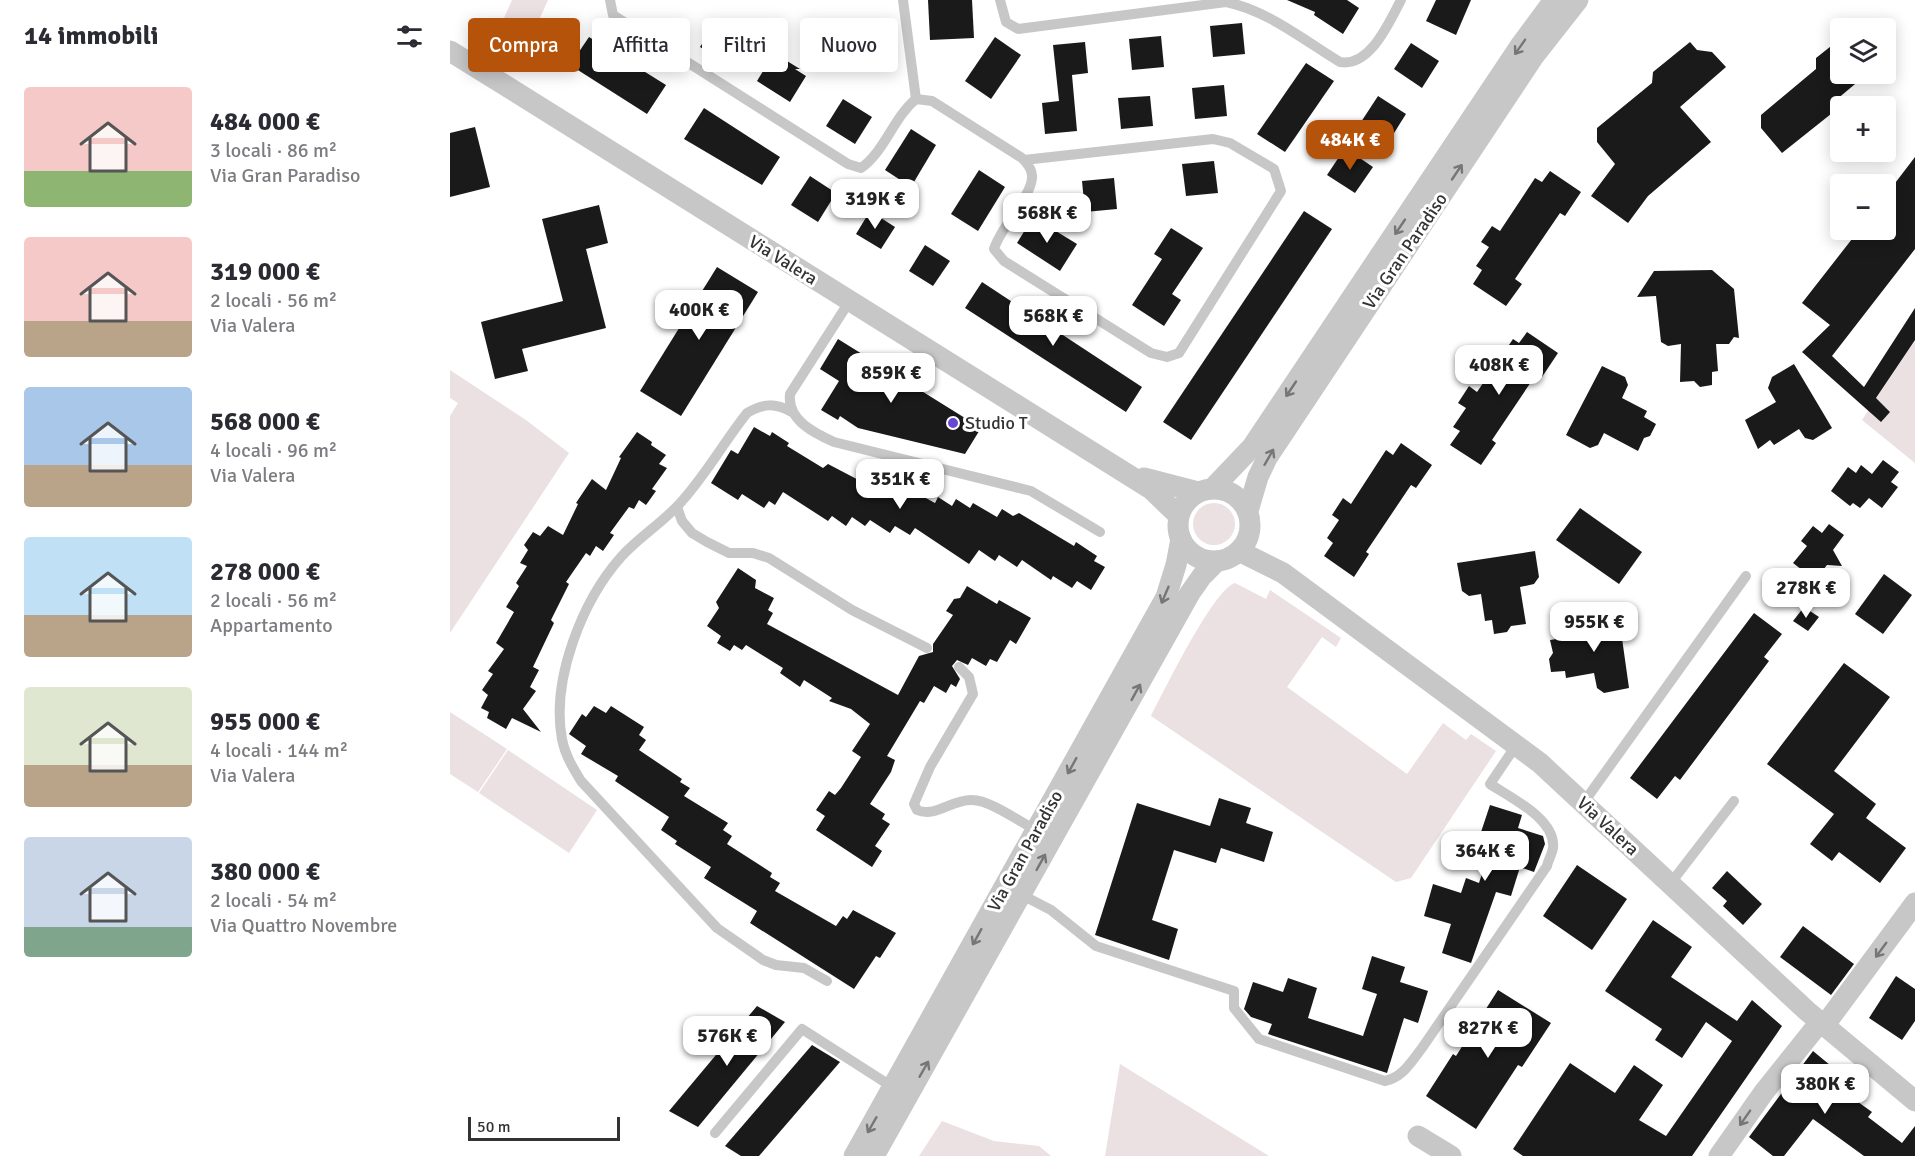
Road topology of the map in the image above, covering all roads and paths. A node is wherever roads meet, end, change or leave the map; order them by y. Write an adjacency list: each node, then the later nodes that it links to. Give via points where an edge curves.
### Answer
1 (610, 0): 8 (lane, via 613,15 848,164 861,168 871,161 903,110)
2 (903, 0): 8 (lane)
3 (1000, 0): 4 (lane, via 1006,22 1018,29 1226,2 1257,12 1340,62 1352,64 1361,59 1388,26)
4 (1401, 0)
5 (1554, 0): 13 (street, Via Gran Paradiso, one-way to 13, via 1252,447)
6 (1578, 0): 15 (street, Via Gran Paradiso, one-way to 6, via 1267,458 1534,56)
7 (450, 51): 10 (street, Via Valera)
8 (916, 99): 9 (lane, via 932,101)
9 (1024, 160): 9 (lane, via 1032,177 1030,187 994,249 1004,261 1151,353 1167,357 1179,352 1281,191 1274,169 1230,143 1213,139)
10 (849, 302): 11 (lane, via 790,394); 12 (street, Via Valera)
11 (792, 412): 14 (lane, via 770,404 747,413); 17 (lane, via 815,434 834,442 1031,491)
12 (1115, 469): 13 (street, Via Valera); 16 (street, Via Valera, via 1156,493)
13 (1206, 490): 15 (street, via 1230,492); 16 (street, via 1182,506)
14 (677, 507): 22 (lane, via 692,533 707,542 729,553 770,558 852,610); 31 (lane, via 619,559 590,606 565,667 560,698 562,740 581,781 717,928 764,960 804,968)
15 (1248, 511): 19 (street)
16 (1178, 515): 18 (street)
17 (1100, 532)
18 (1180, 539): 20 (street, via 1195,556); 27 (street, Via Gran Paradiso, one-way to 27, via 1166,597)
19 (1244, 543): 20 (street); 24 (street, Via Valera)
20 (1217, 561): 29 (street, Via Gran Paradiso, one-way to 20, via 1190,593)
21 (1746, 576): 26 (lane)
22 (927, 648)
23 (958, 667): 27 (lane, via 969,677 973,693 930,766 914,804 924,813 966,800 977,801)
24 (1517, 744): 26 (street, Via Valera); 29 (lane, via 1490,784 1540,819 1550,831 1553,848 1546,866 1422,1048 1394,1079 1384,1081 1259,1039 1234,1008 1234,991 1096,946 1051,910)
25 (1734, 801): 28 (lane)
26 (1584, 802): 28 (street, Via Valera)
27 (1036, 830): 33 (street, Via Gran Paradiso, one-way to 33)
28 (1670, 884): 32 (street, Via Valera)
29 (1023, 895): 38 (street, Via Gran Paradiso, one-way to 29)
30 (1915, 903): 32 (street, one-way to 32)
31 (826, 981)
32 (1822, 1024): 34 (street, Via Valera); 40 (street, one-way to 40, via 1764,1092)
33 (894, 1088): 35 (lane, via 802,1029); 37 (street, Via Gran Paradiso, one-way to 37)
34 (1915, 1101)
35 (714, 1133)
36 (1418, 1136): 39 (street)
37 (854, 1156)
38 (874, 1156)
39 (1451, 1156)
40 (1719, 1156)

